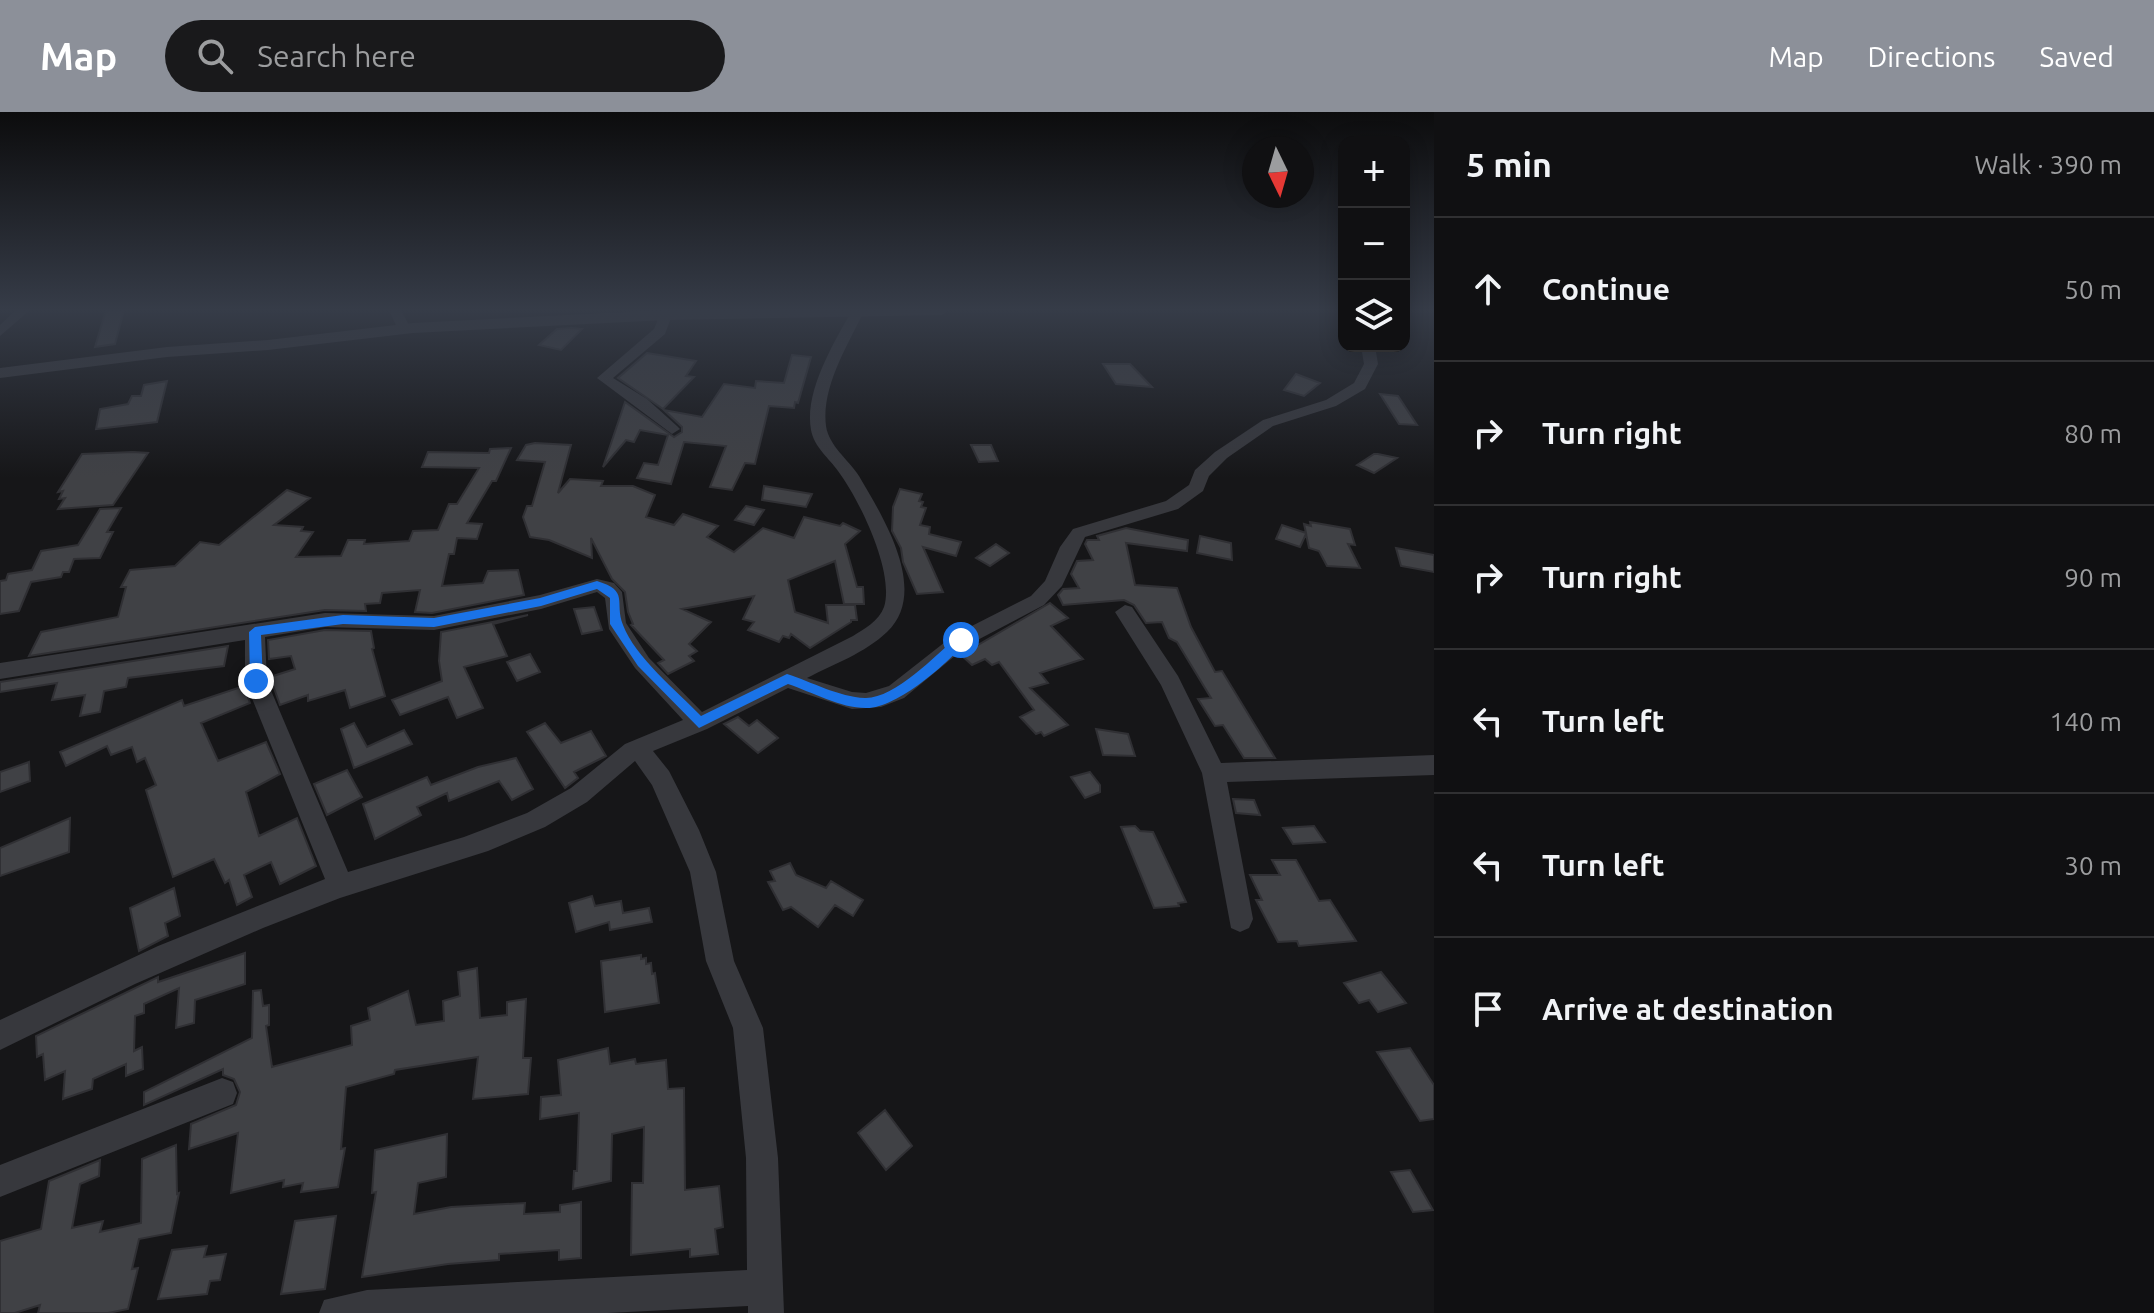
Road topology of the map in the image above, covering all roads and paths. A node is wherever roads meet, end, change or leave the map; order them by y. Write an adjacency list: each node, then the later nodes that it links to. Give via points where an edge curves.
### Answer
1 (55, 366): 5 (street)
2 (618, 366): 6 (street, via 604,378)
3 (832, 366): 10 (street, via 819,430 876,527 896,587 893,609 880,626 851,646)
4 (1370, 366): 10 (street, via 1360,386 1331,403 1268,423 1213,461 1197,487 1172,505 1079,533 1050,590 1032,605 961,640 891,695 867,703 852,701)
5 (0, 373)
6 (672, 429)
7 (1125, 612): 14 (street, via 1170,682)
8 (255, 632): 9 (street); 11 (street, via 334,620 434,623 602,585 615,597 616,624 642,663); 15 (street, via 256,681)
9 (0, 671)
10 (787, 679): 11 (street)
11 (699, 723): 12 (street)
12 (638, 748): 15 (street, via 539,819); 20 (street, via 661,778 687,830 703,872 720,961 748,1028 762,1158)
13 (1434, 765): 14 (street)
14 (1214, 773): 16 (street)
15 (341, 886): 17 (street, via 101,986)
16 (1240, 919)
17 (0, 1035)
18 (222, 1093): 19 (street)
19 (0, 1181)
20 (766, 1300): 21 (street, via 367,1308)
21 (337, 1313)

